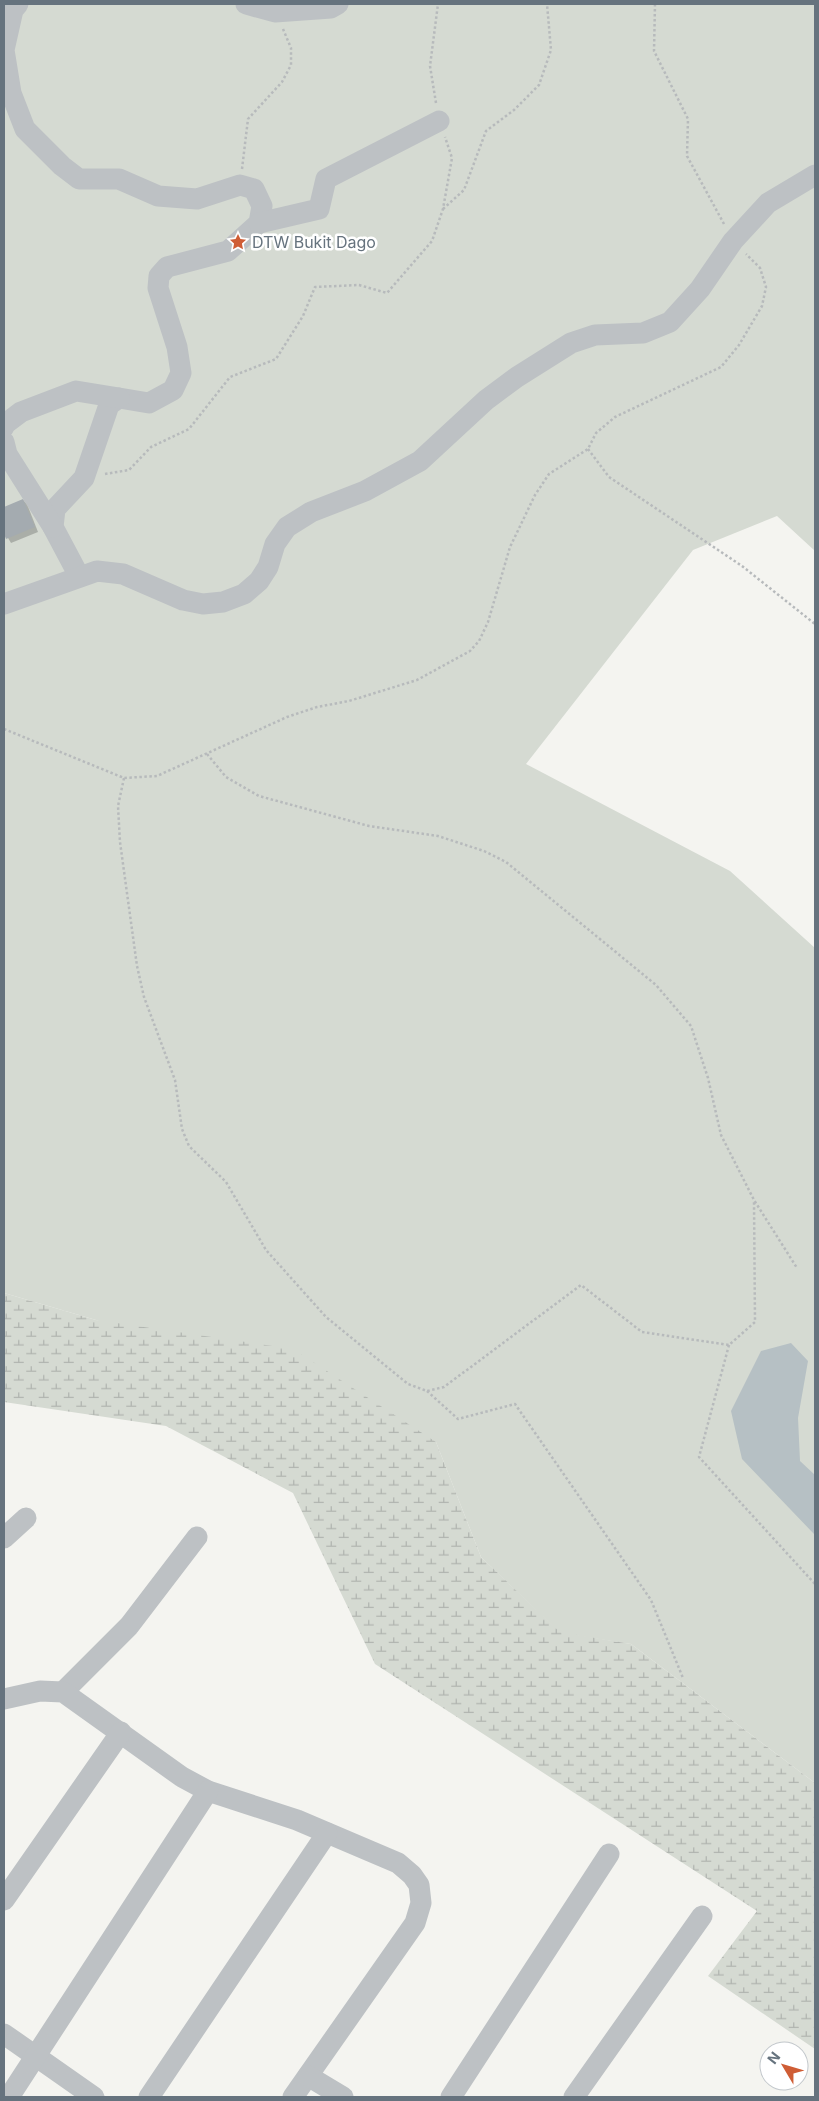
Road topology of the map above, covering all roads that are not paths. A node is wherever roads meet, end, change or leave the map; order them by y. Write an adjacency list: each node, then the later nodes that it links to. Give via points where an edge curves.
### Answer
1 (246, 4): 2 (street, via 275,12 331,8)
2 (338, 4)
3 (19, 6): 6 (street, via 4,50 11,93 25,128 62,166 79,179 119,179 158,196 196,199 240,185 254,189 262,206)
4 (439, 121): 6 (street, via 326,179 319,209)
5 (815, 175): 11 (street, via 768,203 733,241 700,289 670,322 643,333 595,335 571,343 517,377 486,400 420,461 365,491 311,512 287,526 275,544 268,567 259,581 244,594 223,602 203,604 182,600 110,571)
6 (259, 222): 7 (street, via 228,251 167,267 159,276 158,288 177,347 181,372 173,390 149,403)
7 (119, 398): 8 (street, via 76,391 21,412); 10 (street, via 109,405 84,478 55,509)
8 (4, 427)
9 (4, 442): 10 (street, via 7,454)
10 (53, 527): 11 (street)
11 (79, 576): 12 (street)
12 (5, 603)
13 (26, 1518): 15 (street)
14 (198, 1537): 16 (street, via 129,1626)
15 (4, 1538)
16 (63, 1692): 17 (street, via 40,1691); 18 (street)
17 (4, 1699)
18 (122, 1732): 19 (street, via 182,1777); 22 (street)
19 (208, 1791): 20 (street); 25 (street)
20 (327, 1833): 26 (street, via 398,1863 419,1885 421,1903 415,1923); 29 (street)
21 (609, 1854): 32 (street)
22 (4, 1900)
23 (702, 1916): 33 (street)
24 (4, 2034): 25 (street)
25 (37, 2057): 27 (street); 28 (street)
26 (308, 2076): 30 (street); 31 (street)
27 (9, 2097)
28 (94, 2097)
29 (149, 2097)
30 (293, 2097)
31 (343, 2097)
32 (451, 2097)
33 (574, 2097)

